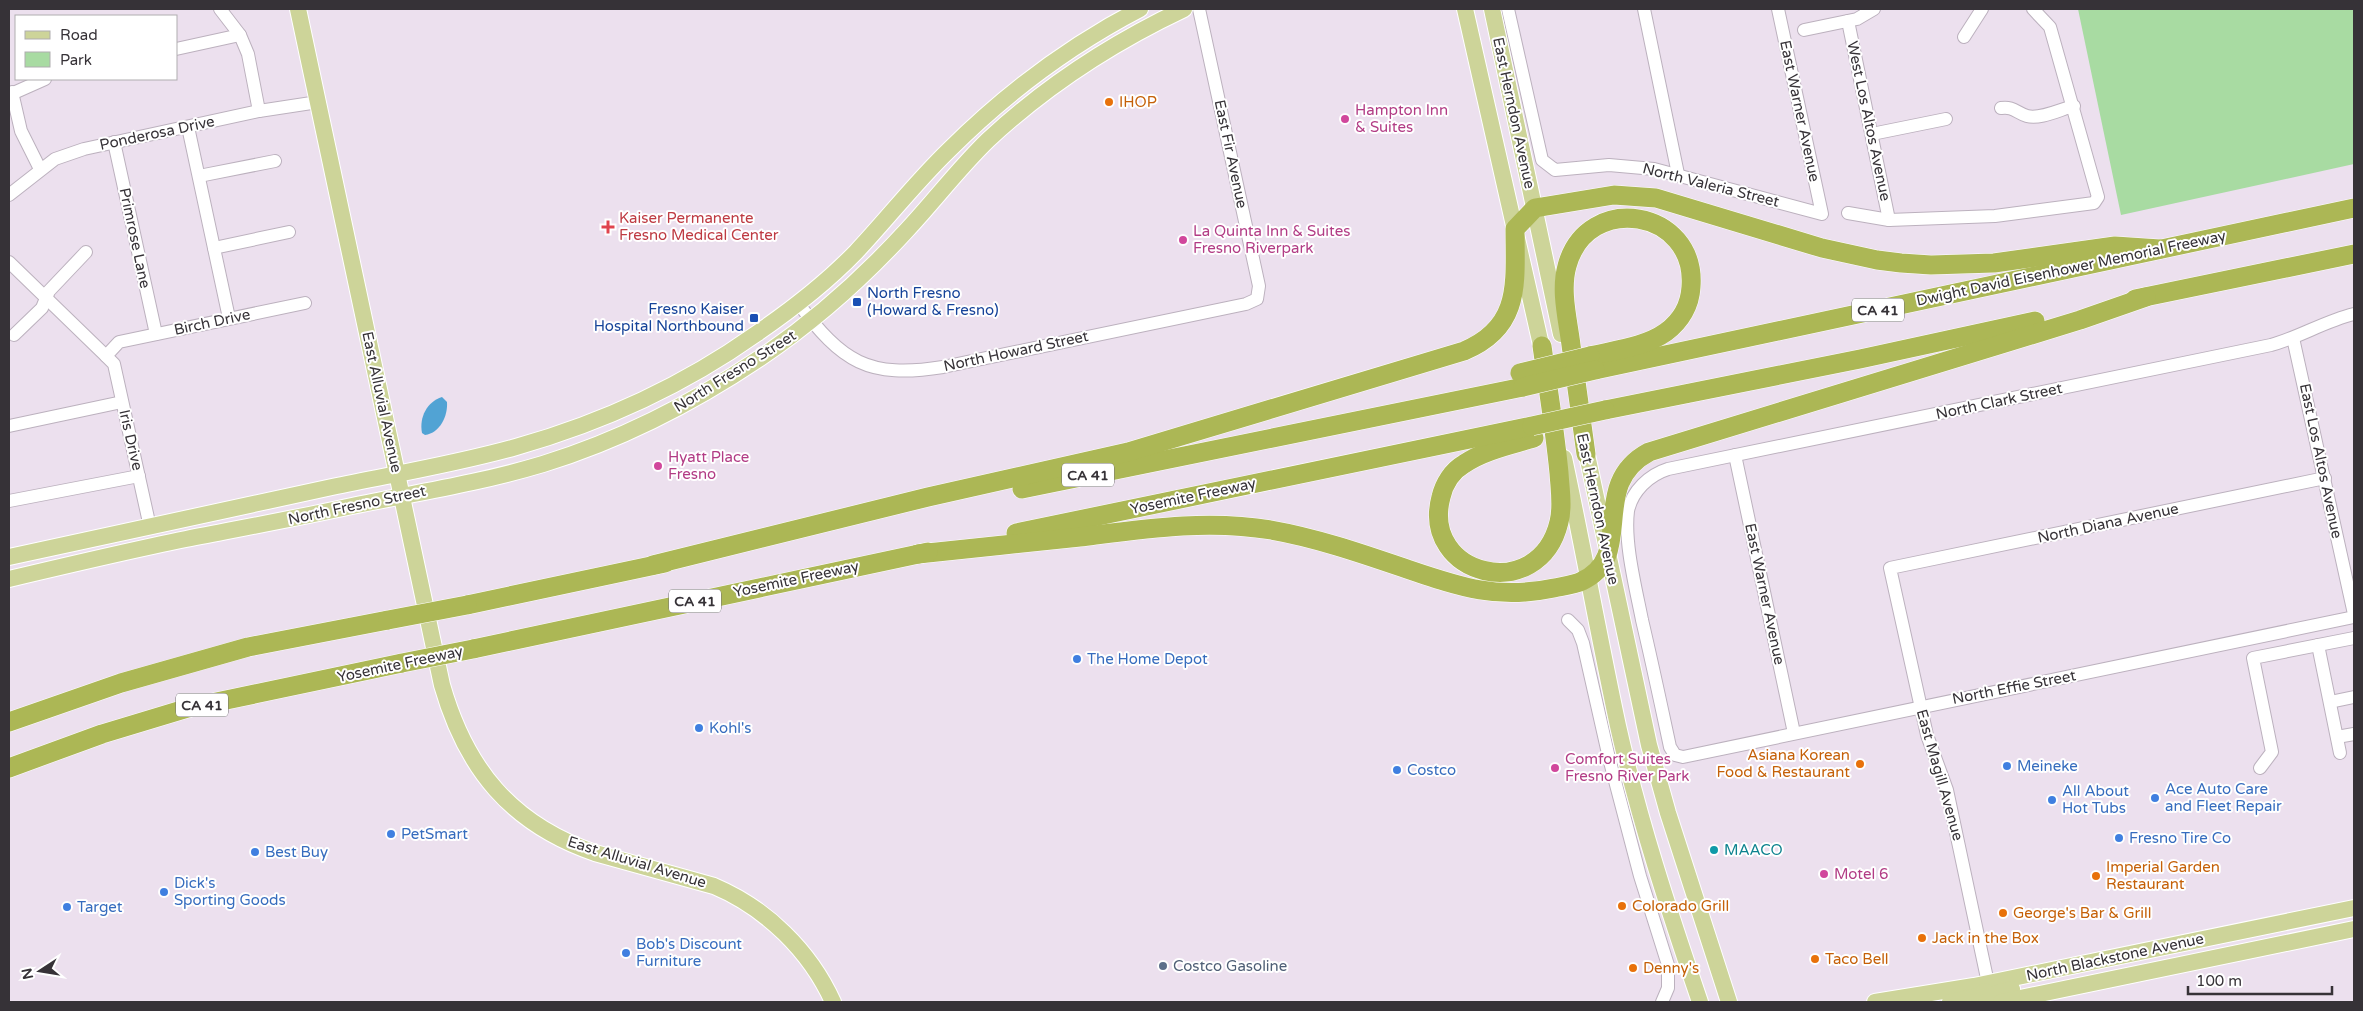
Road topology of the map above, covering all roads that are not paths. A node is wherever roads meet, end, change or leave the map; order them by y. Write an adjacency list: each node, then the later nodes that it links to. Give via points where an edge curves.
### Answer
1 (220, 9): 17 (street)
2 (298, 9): 23 (main road, East Alluvial Avenue)
3 (1140, 9): 52 (main road, North Fresno Street, via 1062,55 989,112 913,187 854,254)
4 (1162, 9): 19 (main road, via 1130,26)
5 (1184, 9): 19 (main road, North Fresno Street)
6 (1199, 9): 49 (street, East Fir Avenue, via 1259,286)
7 (1465, 9): 41 (main road, East Herndon Avenue)
8 (1492, 9): 36 (main road, East Herndon Avenue)
9 (1508, 9): 33 (street, North Valeria Street, via 1542,160 1555,170 1628,165)
10 (1644, 9): 33 (street)
11 (1778, 9): 39 (street, East Warner Avenue)
12 (1874, 9): 15 (street)
13 (1982, 9): 18 (street)
14 (2033, 9): 24 (street, via 2050,26)
15 (1848, 21): 16 (street); 29 (street, West Los Altos Avenue)
16 (1804, 30)
17 (240, 35): 20 (street); 26 (street, via 248,54)
18 (1964, 38)
19 (1125, 40): 55 (main road, North Fresno Street, via 1080,67 988,140 868,270)
20 (178, 49)
21 (43, 80): 22 (street)
22 (10, 94): 32 (street, via 21,131)
23 (318, 102): 26 (street, Ponderosa Drive); 67 (main road, East Alluvial Avenue)
24 (2074, 106): 25 (street, via 2035,117 2011,107); 40 (street, via 2098,196 2094,203 1994,216)
25 (2001, 108)
26 (259, 111): 28 (street, Ponderosa Drive)
27 (1946, 119): 29 (street)
28 (188, 127): 30 (street, Ponderosa Drive); 34 (street)
29 (1872, 134): 40 (street, West Los Altos Avenue)
30 (114, 142): 32 (street, Ponderosa Drive, via 55,159); 56 (street, Primrose Lane)
31 (275, 161): 34 (street)
32 (40, 169): 35 (street, Ponderosa Drive)
33 (1678, 174): 39 (street, North Valeria Street)
34 (199, 176): 43 (street)
35 (9, 195)
36 (1535, 208): 41 (highway); 44 (highway, via 1614,195 1656,198 1841,253 1931,265 1994,263 2115,246); 65 (main road, East Herndon Avenue)
37 (2354, 208): 44 (highway, Dwight David Eisenhower Memorial Freeway / CA 41)
38 (1848, 213): 40 (street)
39 (1822, 214)
40 (1889, 220)
41 (1515, 229): 59 (main road, East Herndon Avenue); 78 (highway, via 1515,287 1507,314 1491,336 1464,351 1128,452 928,497)
42 (289, 232): 43 (street)
43 (214, 248): 54 (street)
44 (2160, 249): 61 (highway, Dwight David Eisenhower Memorial Freeway / CA 41)
45 (86, 252): 50 (street, via 49,291)
46 (2354, 254): 48 (highway)
47 (9, 262): 50 (street, Iris Drive)
48 (2146, 297): 64 (highway); 75 (highway, via 1649,452 1627,469 1617,487)
49 (1257, 299): 55 (street, North Howard Street, via 1246,304 962,363 915,370 885,370 856,362 833,345)
50 (46, 300): 57 (street); 60 (street, Iris Drive)
51 (305, 303): 54 (street, Birch Drive)
52 (798, 304): 55 (street, North Howard Street); 67 (main road, North Fresno Street, via 674,385 614,413 516,448)
53 (2354, 314): 58 (street, North Clark Street, via 2329,321)
54 (229, 318): 56 (street, Birch Drive)
55 (811, 321): 70 (main road, North Fresno Street, via 707,392 607,441 516,472)
56 (156, 334): 60 (street, Birch Drive, via 119,342)
57 (14, 335)
58 (2293, 338): 66 (street, North Clark Street); 69 (street, East Los Altos Avenue)
59 (1542, 346): 64 (highway, via 1557,450 1559,525 1546,551 1526,567 1502,574 1473,568 1456,556 1442,535 1438,514 1445,485 1462,464); 81 (main road, East Herndon Avenue)
60 (106, 356): 62 (street, Iris Drive, via 114,364)
61 (1593, 363): 65 (highway, via 1658,337 1687,307 1691,276 1686,254 1672,235 1652,222 1628,217 1604,222 1587,234 1567,264 1564,294); 78 (highway, Dwight David Eisenhower Memorial Freeway / CA 41, bridge, via 1225,447)
62 (122, 402): 63 (street); 68 (street, Iris Drive)
63 (9, 426)
64 (1533, 432): 76 (highway, Yosemite Freeway / CA 41)
65 (1586, 454): 75 (main road, East Herndon Avenue)
66 (1735, 455): 91 (street, East Warner Avenue); 95 (street, North Clark Street, via 1658,472 1636,491 1628,510 1632,572 1670,747)
67 (397, 474): 70 (main road, East Alluvial Avenue); 72 (main road, North Fresno Street)
68 (139, 476): 71 (street); 73 (street, Iris Drive)
69 (2325, 478): 79 (street, North Diana Avenue); 83 (street, East Los Altos Avenue)
70 (402, 496): 74 (main road, North Fresno Street); 102 (main road, East Alluvial Avenue, via 451,715 479,770 493,788 542,828 578,847 714,886 760,911 809,961)
71 (9, 502)
72 (249, 506): 73 (main road, North Fresno Street); 74 (main road, via 244,516 237,519 166,534)
73 (150, 527): 77 (main road, North Fresno Street); 80 (main road, via 105,544 20,564)
74 (122, 553): 82 (main road, North Fresno Street)
75 (1608, 553): 81 (highway); 105 (main road, East Herndon Avenue, via 1659,784)
76 (918, 554): 81 (highway, via 1156,528 1227,526 1303,537 1453,585 1484,591 1543,590); 96 (highway, Yosemite Freeway / CA 41, bridge, via 246,694 179,710 102,734)
77 (9, 557)
78 (653, 565): 90 (highway, CA 41, bridge, via 248,647 121,684)
79 (1890, 568): 89 (street, East Magill Avenue)
80 (9, 570)
81 (1589, 577): 104 (main road, East Herndon Avenue, via 1618,726 1643,824)
82 (9, 579)
83 (2354, 616): 89 (street, North Effie Street)
84 (1568, 620): 103 (street, via 1578,630 1583,643 1640,876 1668,965 1668,988)
85 (2354, 638): 86 (street)
86 (2318, 645): 88 (street); 97 (street, via 2253,658 2272,752)
87 (2354, 697): 88 (street)
88 (2330, 702): 93 (street)
89 (1920, 706): 91 (street, North Effie Street); 101 (street, East Magill Avenue, via 1947,790)
90 (9, 722)
91 (1794, 733): 95 (street, North Effie Street, via 1683,757)
92 (2354, 734): 93 (street)
93 (2337, 737): 94 (street)
94 (2340, 753)
95 (1675, 755)
96 (9, 768)
97 (2260, 768)
98 (2354, 908): 100 (main road, North Blackstone Avenue)
99 (2354, 929): 109 (main road, North Blackstone Avenue)
100 (2080, 964): 101 (main road, North Blackstone Avenue); 108 (main road, via 2069,977 2002,990)
101 (1988, 983): 106 (main road, North Blackstone Avenue); 107 (main road, via 1982,994)
102 (833, 1002)
103 (1662, 1002)
104 (1700, 1002)
105 (1729, 1002)
106 (1875, 1002)
107 (1950, 1002)
108 (1986, 1002)
109 (2001, 1002)

